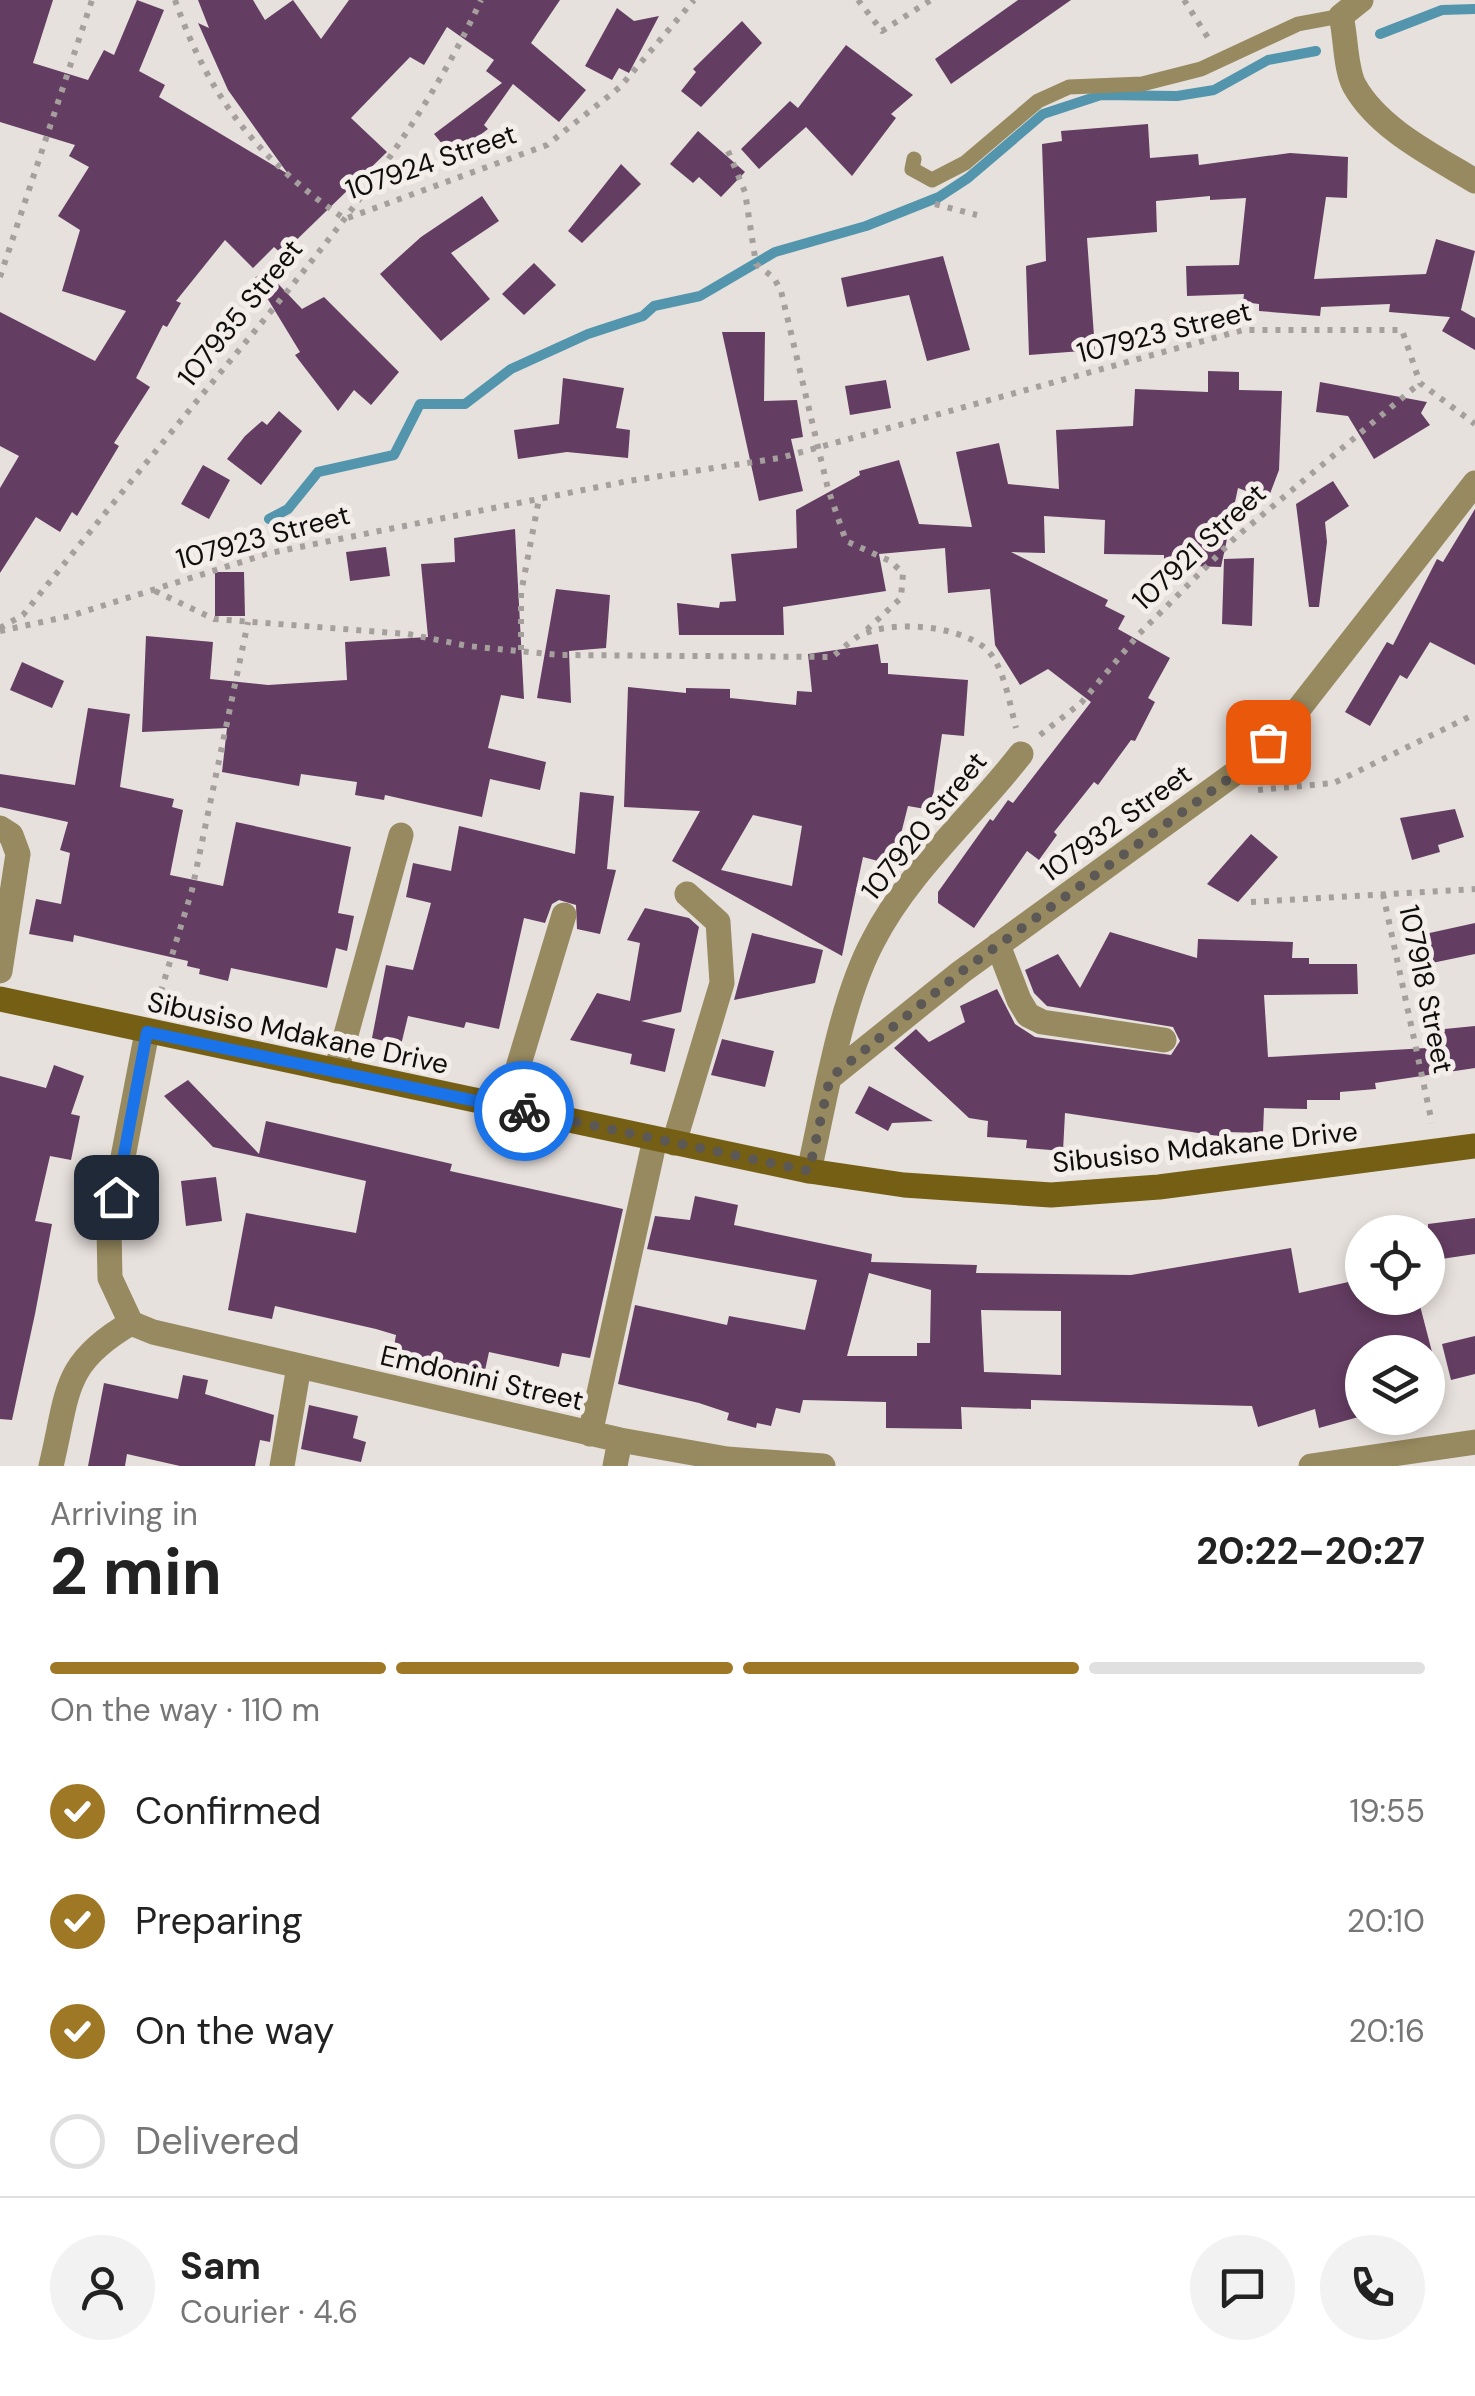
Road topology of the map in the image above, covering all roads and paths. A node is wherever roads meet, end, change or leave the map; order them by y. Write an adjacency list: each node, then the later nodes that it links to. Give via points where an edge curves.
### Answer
1 (92, 0): 16 (path)
2 (175, 0): 15 (path, 107924 Street, via 189,41 243,132 292,182)
3 (481, 0): 15 (path, 107935 Street, via 408,134)
4 (694, 0): 15 (path, 107924 Street, via 620,86 547,146)
5 (858, 0): 6 (path, via 882,32)
6 (931, 0)
7 (1184, 0): 9 (path)
8 (1351, 8): 9 (lane); 13 (street, via 1352,82 1374,110)
9 (1220, 58): 12 (lane, via 1142,84 1069,87 1038,101 965,163)
10 (728, 151): 19 (path, via 745,192 756,264 780,291)
11 (914, 159): 12 (lane, via 917,175)
12 (932, 180): 14 (path, via 930,200)
13 (1475, 182)
14 (977, 215)
15 (346, 219): 24 (path, 107935 Street, via 22,615)
16 (0, 277)
17 (1420, 383): 18 (path); 19 (path, 107923 Street, via 1402,330 1243,330); 28 (path, 107921 Street, via 1236,537 1081,702)
18 (1475, 424)
19 (820, 447): 21 (path, 107923 Street); 25 (path, 107920 Street, via 846,541 904,573 901,598)
20 (1475, 484): 29 (street, 107932 Street, via 1290,720)
21 (540, 499): 22 (path, 107923 Street, via 270,553); 26 (path, via 521,593)
22 (153, 590): 23 (path, 107920 Street, via 214,618); 24 (path, 107923 Street)
23 (248, 622): 26 (path, 107920 Street); 40 (path, via 188,907)
24 (0, 629)
25 (860, 636): 26 (path, 107920 Street, via 832,657); 28 (path, 107920 Street, via 909,626 963,636 988,650)
26 (521, 650)
27 (1475, 714): 29 (path, via 1334,783)
28 (1022, 754): 43 (street, 107920 Street, via 872,942)
29 (1206, 796): 37 (street, 107932 Street)
30 (0, 828): 38 (street, via 11,835 18,854)
31 (402, 836): 42 (street)
32 (1475, 889): 34 (path, 107918 Street)
33 (687, 894): 45 (street, via 718,922 722,983)
34 (1383, 894): 35 (path, 107918 Street); 47 (path, 107918 Street)
35 (1252, 902)
36 (564, 914): 44 (street)
37 (998, 945): 41 (street, via 1028,1015); 43 (street, 107932 Street)
38 (0, 971)
39 (0, 999): 40 (street, Sibusiso Mdakane Drive)
40 (147, 1032): 42 (street, Sibusiso Mdakane Drive); 49 (street, via 108,1243 115,1296)
41 (1164, 1040)
42 (336, 1072): 44 (street, Sibusiso Mdakane Drive)
43 (830, 1078): 48 (street, 107920 Street)
44 (506, 1107): 45 (street, Sibusiso Mdakane Drive)
45 (664, 1141): 48 (street, Sibusiso Mdakane Drive); 51 (street)
46 (1475, 1146): 47 (street, Sibusiso Mdakane Drive)
47 (1436, 1152): 48 (street, Sibusiso Mdakane Drive, via 1051,1195)
48 (809, 1171)
49 (131, 1323): 50 (street, Emdonini Street); 54 (street, via 94,1346 77,1368)
50 (299, 1366): 51 (street, Emdonini Street); 55 (street)
51 (590, 1434): 53 (street, Emdonini Street)
52 (1475, 1442): 57 (street)
53 (618, 1453): 56 (street, Emdonini Street)
54 (51, 1466)
55 (282, 1466)
56 (824, 1466)
57 (1311, 1466)

